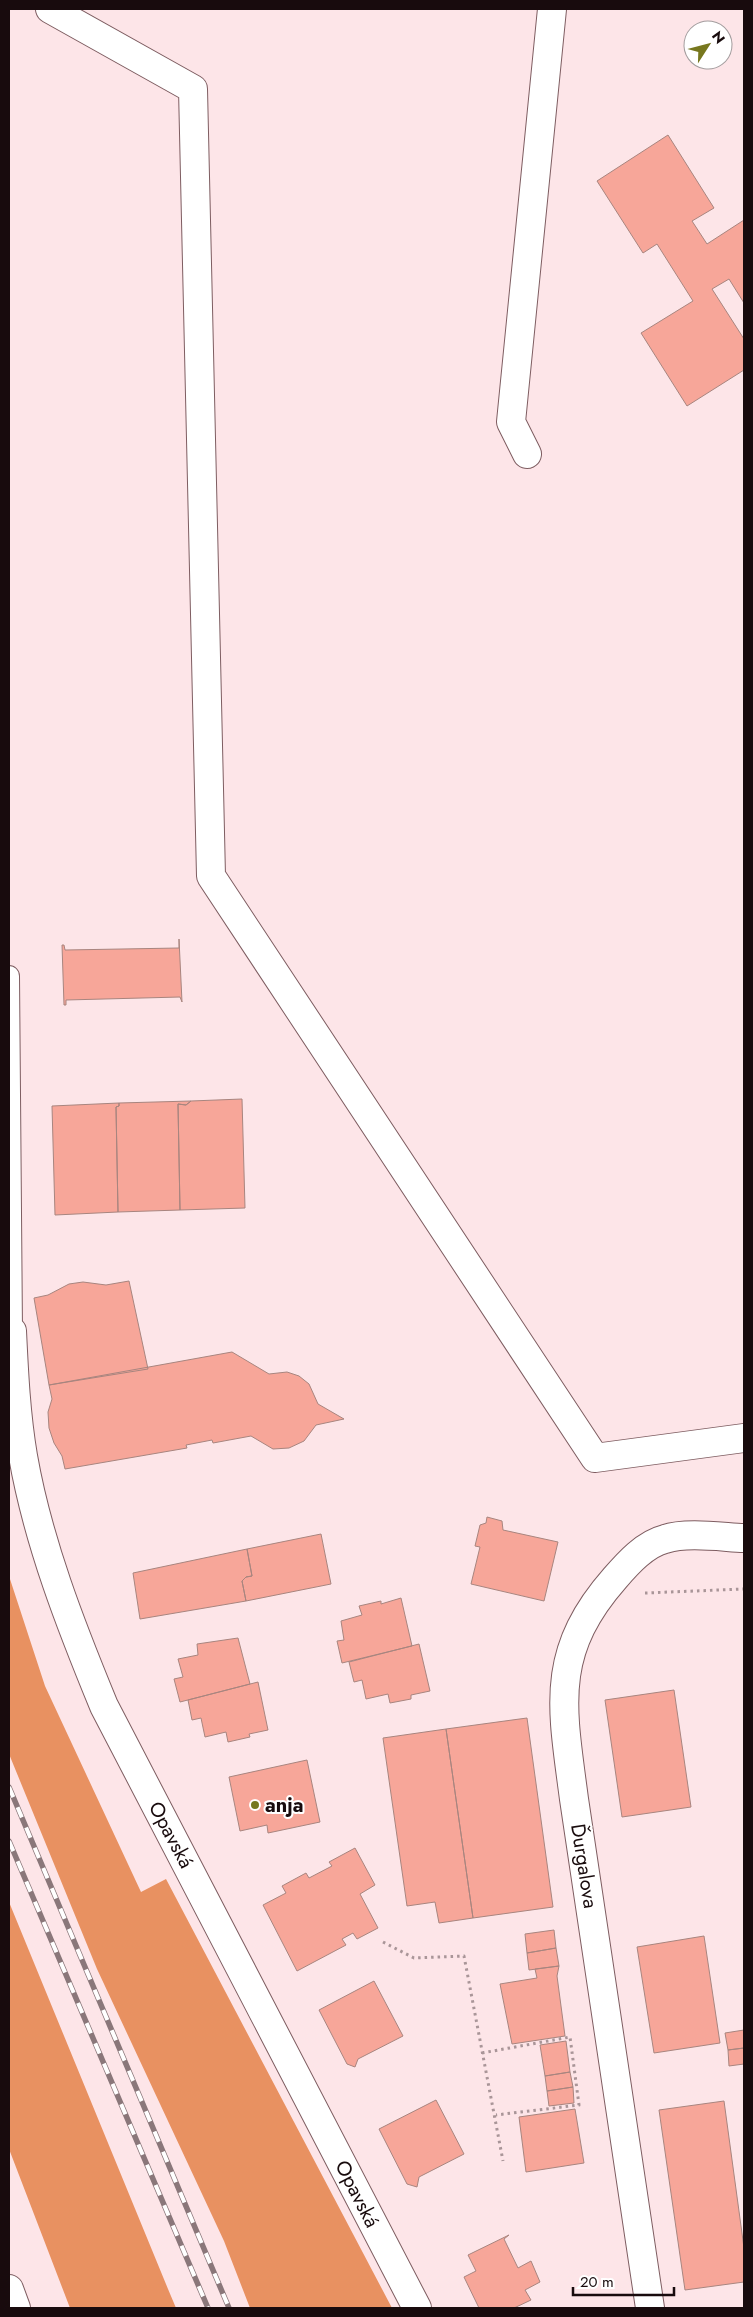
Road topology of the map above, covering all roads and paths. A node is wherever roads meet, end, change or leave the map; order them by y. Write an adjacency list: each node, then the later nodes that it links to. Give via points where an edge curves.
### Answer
1 (50, 9): 6 (street, via 193,89 211,876 595,1458)
2 (552, 9): 3 (street, via 511,422)
3 (527, 454)
4 (9, 976): 5 (lane)
5 (10, 1331): 16 (street, Opavská, via 17,1414 33,1503 64,1602 100,1698)
6 (744, 1438)
7 (744, 1538): 17 (street, Ďurgalova, via 673,1537 646,1548 593,1605 577,1634 565,1670 566,1738 574,1799)
8 (744, 1589): 9 (path)
9 (637, 1594)
10 (384, 1942): 11 (path, via 414,1958 464,1956)
11 (482, 2053): 12 (path); 12 (path, via 570,2038 579,2105)
12 (496, 2115): 13 (path)
13 (503, 2161)
14 (9, 2289): 15 (street)
15 (16, 2308)
16 (417, 2308)
17 (650, 2308)

